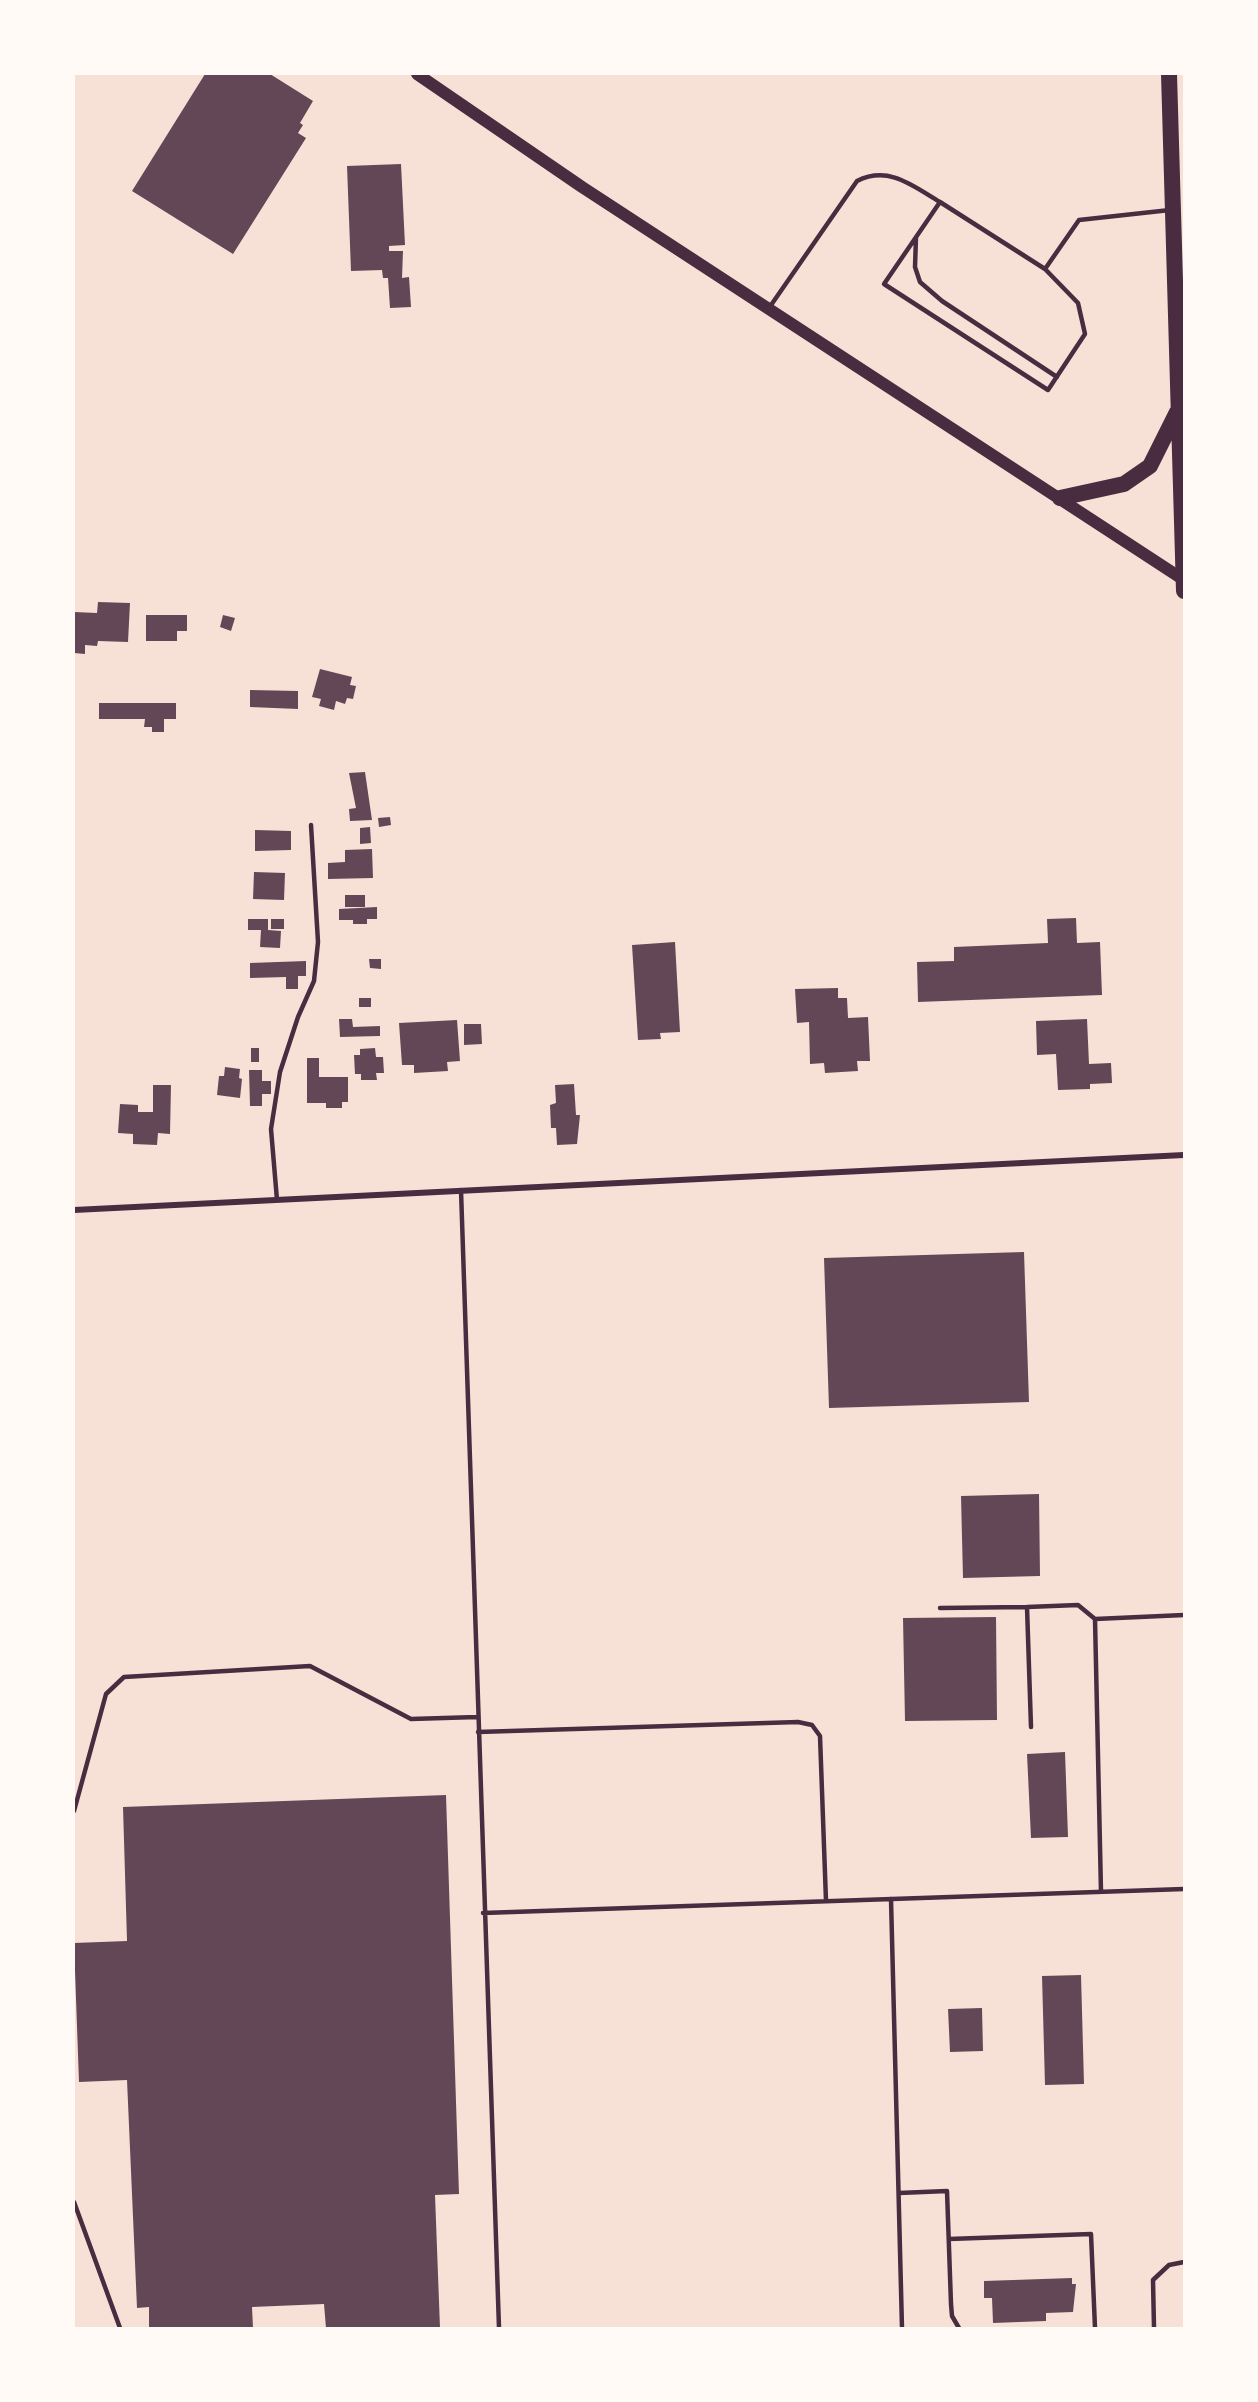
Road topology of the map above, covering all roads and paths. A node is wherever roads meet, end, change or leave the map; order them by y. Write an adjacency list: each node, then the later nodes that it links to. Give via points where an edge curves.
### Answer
1 (417, 74): 7 (main road)
2 (1169, 74): 4 (highway)
3 (940, 202): 5 (lane); 6 (lane); 7 (lane, via 896,175 868,176 857,182)
4 (1173, 210): 6 (lane, via 1078,219); 9 (highway)
5 (916, 237): 8 (lane, via 915,267 920,282 942,301); 8 (lane, via 884,284 1048,390)
6 (1045, 269): 8 (lane, via 1078,303 1085,334)
7 (769, 308): 10 (main road)
8 (1058, 377)
9 (1179, 408): 10 (highway, via 1150,466 1124,484); 11 (highway)
10 (1060, 498): 11 (main road)
11 (1184, 579): 12 (highway)
12 (1185, 591)
13 (311, 825): 16 (lane, via 318,942 314,981 298,1017 278,1083 271,1129)
14 (1185, 1155): 15 (street)
15 (461, 1190): 16 (street); 22 (lane)
16 (277, 1200): 17 (street)
17 (74, 1210)
18 (1027, 1607): 19 (lane); 21 (lane, via 1078,1605); 23 (lane)
19 (940, 1608)
20 (1185, 1615): 21 (lane)
21 (1095, 1620): 27 (lane)
22 (477, 1717): 24 (lane); 25 (lane, via 411,1719 310,1665 124,1677 106,1694)
23 (1031, 1727)
24 (478, 1732): 29 (lane, via 798,1722 812,1725 820,1736); 30 (lane)
25 (74, 1811)
26 (1185, 1889): 27 (lane)
27 (1101, 1892): 28 (lane)
28 (891, 1899): 29 (lane); 31 (lane)
29 (826, 1901): 30 (lane)
30 (483, 1913): 36 (lane)
31 (899, 2193): 33 (lane, via 947,2191); 37 (lane)
32 (74, 2202): 35 (lane)
33 (949, 2239): 38 (lane, via 952,2316); 39 (lane, via 1091,2234)
34 (1185, 2262): 40 (lane, via 1169,2265 1153,2280)
35 (120, 2328)
36 (499, 2328)
37 (902, 2328)
38 (959, 2328)
39 (1095, 2328)
40 (1154, 2328)

